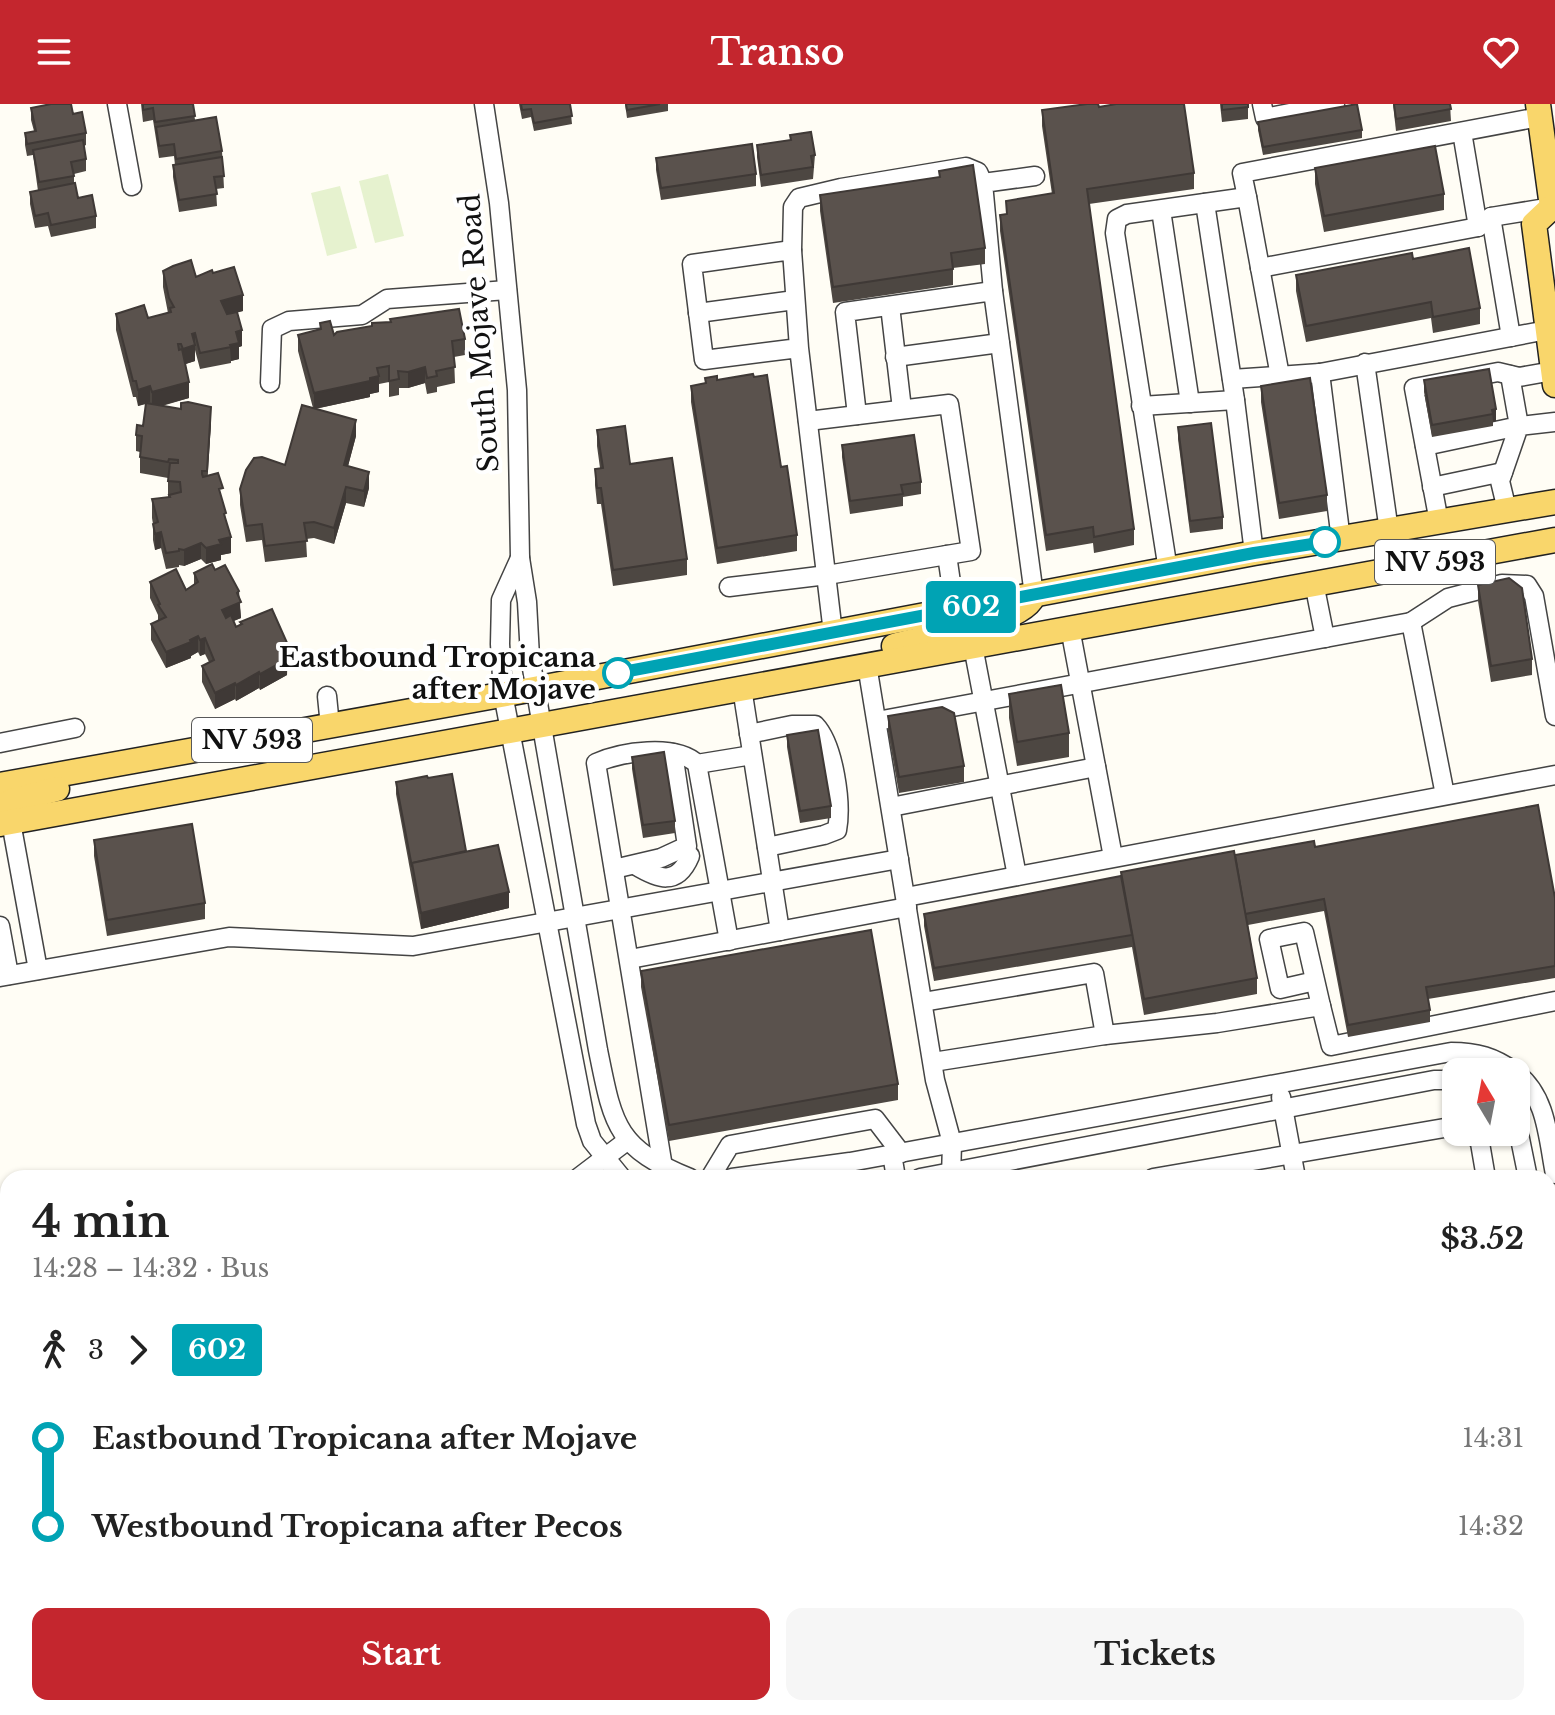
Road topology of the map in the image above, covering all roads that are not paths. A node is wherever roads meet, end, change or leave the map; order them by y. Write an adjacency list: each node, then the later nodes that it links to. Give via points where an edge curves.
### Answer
1 (117, 104): 10 (street)
2 (484, 104): 18 (street, South Mojave Road)
3 (1262, 104): 4 (street, via 1265,118)
4 (1335, 104)
5 (1538, 110): 6 (street); 7 (main road)
6 (1462, 132): 11 (street, via 1242,173); 15 (street)
7 (1550, 153): 13 (main road)
8 (1035, 176): 9 (street)
9 (983, 183): 16 (street, via 978,172 966,167 799,198 793,207); 19 (street)
10 (132, 186)
11 (1247, 197): 12 (street); 17 (street)
12 (1205, 203): 14 (street); 33 (street)
13 (1553, 208): 15 (street); 23 (main road, via 1534,224)
14 (1161, 210): 36 (street); 37 (street, via 1117,219 1115,233)
15 (1484, 222): 17 (street); 24 (street)
16 (792, 250): 20 (street); 22 (street, via 692,264)
17 (1260, 268): 31 (street)
18 (507, 290): 34 (street, via 387,299 362,315 289,321 272,329); 54 (street, South Mojave Road, via 517,390)
19 (993, 291): 21 (street); 25 (street)
20 (795, 300): 22 (street); 26 (street)
21 (890, 306): 27 (street); 39 (street, via 845,312)
22 (698, 313): 26 (street, via 704,360)
23 (1547, 330): 24 (street); 32 (main road)
24 (1511, 337): 28 (street)
25 (1000, 343): 27 (street); 59 (street)
26 (799, 348): 40 (street)
27 (895, 357): 38 (street)
28 (1365, 363): 29 (street); 49 (street)
29 (1320, 373): 31 (street); 50 (street)
30 (1510, 375): 32 (street); 42 (street); 43 (street, via 1498,372 1414,388)
31 (1280, 376): 33 (street)
32 (1554, 378)
33 (1232, 379): 35 (street)
34 (270, 383)
35 (1235, 400): 36 (street); 52 (street)
36 (1190, 403): 37 (street)
37 (1141, 406): 55 (street)
38 (902, 409): 39 (street); 53 (street, via 949,404 971,551)
39 (857, 415): 40 (street)
40 (808, 421): 56 (street)
41 (1555, 422): 42 (street)
42 (1519, 426): 43 (street); 44 (street)
43 (1425, 446): 45 (street)
44 (1503, 472): 45 (street); 47 (street)
45 (1432, 487): 48 (street)
46 (1555, 502): 47 (main road, NV 593)
47 (1507, 510): 48 (main road, NV 593)
48 (1439, 522): 49 (main road, NV 593)
49 (1389, 531): 50 (main road, NV 593)
50 (1341, 540): 52 (main road, NV 593)
51 (1555, 540): 57 (main road, NV 593)
52 (1254, 553): 55 (main road, NV 593)
53 (947, 555): 56 (street); 60 (street)
54 (520, 558): 69 (street, South Mojave Road); 70 (street, South Mojave Road, via 501,600)
55 (1168, 570): 59 (main road, NV 593)
56 (827, 575): 58 (street); 63 (street)
57 (1314, 583): 62 (main road, NV 593); 64 (street)
58 (729, 587)
59 (1034, 595): 60 (main road, NV 593); 66 (main road, via 1010,616 882,649)
60 (955, 610): 63 (main road, NV 593)
61 (1411, 622): 64 (street); 73 (street, via 1448,598 1502,584 1527,585 1534,596); 89 (street)
62 (1070, 628): 65 (main road, NV 593); 67 (street)
63 (833, 633): 69 (main road, NV 593)
64 (1325, 638): 67 (street)
65 (973, 646): 66 (main road, NV 593); 72 (street)
66 (867, 665): 68 (main road, NV 593); 74 (street)
67 (1080, 682): 72 (street); 85 (street)
68 (742, 688): 75 (main road, NV 593); 79 (street)
69 (534, 689): 70 (main road, NV 593); 75 (street, South Mojave Road)
70 (503, 694): 76 (main road, NV 593); 78 (street, South Mojave Road)
71 (327, 696): 76 (street)
72 (983, 701): 74 (street); 88 (street)
73 (1555, 716)
74 (877, 721): 90 (street)
75 (540, 725): 78 (main road, NV 593); 103 (street, South Mojave Road)
76 (330, 726): 83 (main road, NV 593)
77 (75, 728): 80 (street)
78 (510, 730): 91 (main road, NV 593); 104 (street, South Mojave Road)
79 (749, 734): 82 (street); 92 (street, via 815,725 825,736 834,776 837,830)
80 (0, 743)
81 (673, 753): 84 (street); 96 (street, via 687,846); 97 (street, via 646,752 596,763)
82 (752, 755): 84 (street); 92 (street)
83 (131, 761): 87 (main road, NV 593); 91 (main road, via 12,801)
84 (697, 764): 100 (street)
85 (1096, 767): 88 (street); 94 (street)
86 (1555, 775): 89 (street)
87 (0, 785)
88 (998, 786): 90 (street); 98 (street)
89 (1445, 795): 94 (street)
90 (891, 807): 95 (street)
91 (4, 818): 109 (street)
92 (767, 847): 99 (street)
93 (690, 856): 96 (street, via 685,869 672,877 657,878)
94 (1113, 857): 98 (street)
95 (899, 859): 99 (street); 101 (street)
96 (635, 865): 97 (street)
97 (614, 869): 102 (street)
98 (1017, 876): 101 (street)
99 (773, 882): 100 (street); 106 (street)
100 (721, 891): 102 (street); 107 (street)
101 (906, 902): 106 (street); 113 (street)
102 (621, 909): 103 (street); 108 (street)
103 (574, 917): 104 (street); 123 (street, South Mojave Road, via 610,1110)
104 (547, 922): 109 (street, via 413,946 229,937); 129 (street, South Mojave Road, via 586,1124)
105 (0, 926): 110 (street)
106 (780, 931): 107 (street)
107 (729, 941): 108 (street)
108 (630, 959): 130 (street)
109 (38, 970): 110 (street)
110 (4, 976)
111 (1315, 981): 114 (street)
112 (1555, 1001): 114 (street, via 1331,1046)
113 (923, 1002): 115 (street, via 1094,973); 117 (street)
114 (1321, 1006): 115 (street)
115 (1105, 1035): 117 (street)
116 (1494, 1058): 119 (street, via 1451,1052)
117 (933, 1062): 124 (street)
118 (1442, 1080): 121 (street)
119 (1279, 1083): 121 (street); 124 (street)
120 (1530, 1088): 131 (street, via 1543,1113)
121 (1283, 1108): 128 (street); 139 (street)
122 (1442, 1128): 128 (street)
123 (628, 1140): 129 (street); 130 (street)
124 (952, 1143): 127 (street); 138 (street)
125 (1481, 1146): 142 (street)
126 (1522, 1146): 143 (street)
127 (896, 1154): 135 (street, via 875,1119 730,1145); 136 (street); 137 (street)
128 (1292, 1154): 140 (street); 141 (street)
129 (605, 1158): 132 (street); 133 (street, South Mojave Road)
130 (663, 1167): 134 (street)
131 (1554, 1167)
132 (589, 1170)
133 (615, 1170)
134 (670, 1170)
135 (715, 1170)
136 (787, 1170)
137 (896, 1170)
138 (950, 1170)
139 (975, 1170)
140 (1199, 1170)
141 (1295, 1170)
142 (1485, 1170)
143 (1526, 1170)

